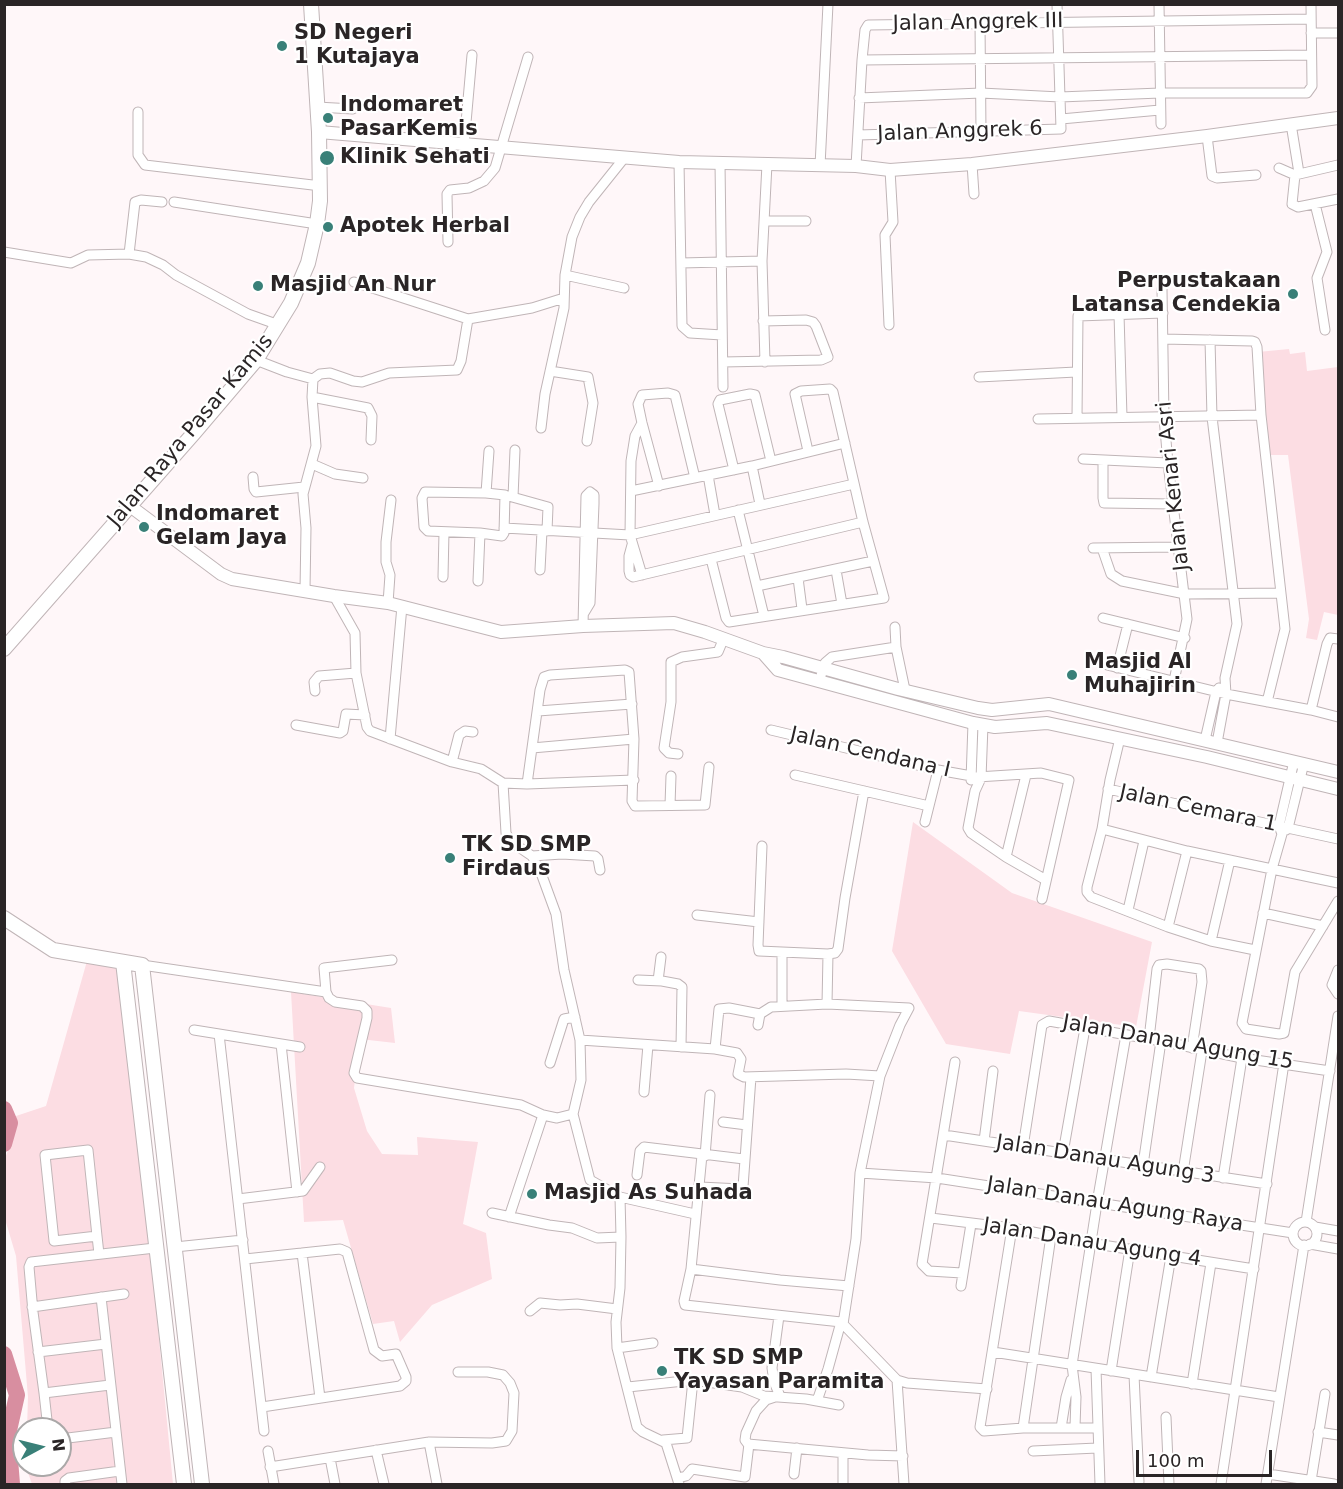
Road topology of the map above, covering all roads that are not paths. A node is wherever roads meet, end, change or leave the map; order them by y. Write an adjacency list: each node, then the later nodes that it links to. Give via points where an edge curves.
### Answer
1 (311, 4): 23 (main road, Jalan Raya Pasar Kamis)
2 (828, 4): 43 (street)
3 (1057, 4): 8 (street)
4 (1159, 4): 7 (street)
5 (1311, 4): 6 (street)
6 (1310, 19): 7 (street, Jalan Anggrek III); 10 (street)
7 (1159, 21): 8 (street, Jalan Anggrek III); 15 (street)
8 (1058, 22): 9 (street, Jalan Anggrek III); 16 (street)
9 (980, 23): 17 (street, Jalan Anggrek III, via 868,25); 18 (street)
10 (1311, 33): 11 (street); 13 (street)
11 (1338, 33)
12 (472, 55): 35 (street)
13 (1310, 55): 15 (street); 20 (street, via 1312,86 1307,93)
14 (528, 57): 36 (street)
15 (1160, 57): 16 (street); 20 (street)
16 (1059, 58): 18 (street); 21 (street)
17 (862, 60): 18 (street); 22 (street)
18 (980, 60): 19 (street)
19 (981, 93): 21 (street); 22 (street); 32 (street)
20 (1160, 93): 21 (street); 25 (street)
21 (1060, 97): 28 (street)
22 (859, 98): 33 (street)
23 (317, 107): 24 (street); 31 (main road, Jalan Raya Pasar Kamis)
24 (353, 109)
25 (1160, 110): 28 (street, Jalan Anggrek 6); 29 (street)
26 (138, 112): 49 (street, via 138,155 145,165)
27 (1338, 118): 30 (street)
28 (1061, 124): 32 (street, Jalan Anggrek 6)
29 (1161, 124)
30 (1292, 124): 34 (street); 47 (street)
31 (319, 132): 35 (street); 49 (main road, Jalan Raya Pasar Kamis)
32 (981, 132): 33 (street, Jalan Anggrek 6)
33 (858, 135): 44 (street)
34 (1208, 136): 41 (street); 48 (street, via 1212,176)
35 (464, 145): 36 (street)
36 (502, 148): 37 (street); 58 (street, via 495,168 484,181 448,193)
37 (625, 157): 38 (street); 64 (street, via 580,217)
38 (679, 162): 39 (street); 62 (street)
39 (720, 164): 40 (street); 63 (street)
40 (767, 164): 43 (street); 55 (street)
41 (972, 164): 46 (street); 50 (street)
42 (1338, 165): 47 (street)
43 (820, 166): 44 (street)
44 (856, 166): 46 (street)
45 (1279, 168): 47 (street)
46 (890, 170): 74 (street, via 893,222 885,235)
47 (1297, 174): 54 (street, via 1293,205)
48 (1256, 175)
49 (321, 186): 57 (main road, Jalan Raya Pasar Kamis)
50 (974, 194)
51 (1338, 199): 54 (street)
52 (162, 202): 60 (street, via 135,202)
53 (174, 202): 57 (street)
54 (1316, 204): 75 (street, via 1327,252 1317,278)
55 (764, 221): 56 (street); 61 (street)
56 (806, 221)
57 (317, 224): 73 (main road, Jalan Raya Pasar Kamis, via 302,280)
58 (448, 242)
59 (4, 252): 60 (street, via 71,263 88,255)
60 (129, 254): 73 (street, via 153,260 248,314)
61 (762, 261): 63 (street); 72 (street)
62 (681, 263): 63 (street); 76 (street, via 682,327 690,333)
63 (722, 263): 76 (street)
64 (565, 275): 66 (street); 68 (street)
65 (354, 282): 71 (street)
66 (624, 288)
67 (1162, 289): 69 (street, Jalan Kenari Asri)
68 (564, 298): 71 (street); 82 (street)
69 (1162, 313): 70 (street); 77 (street, Jalan Kenari Asri)
70 (1119, 314): 83 (street, via 1078,316); 89 (street)
71 (468, 319): 85 (street, via 457,370 389,373 362,382 330,373)
72 (764, 321): 81 (street); 81 (street, via 813,322 828,356 821,360)
73 (279, 325): 79 (main road, Jalan Raya Pasar Kamis)
74 (888, 325)
75 (1325, 330)
76 (722, 335): 80 (street)
77 (1163, 339): 78 (street); 92 (street, Jalan Kenari Asri)
78 (1210, 340): 88 (street, via 1255,342); 90 (street)
79 (256, 360): 85 (street); 122 (main road, Jalan Raya Pasar Kamis)
80 (723, 362): 81 (street); 86 (street)
81 (765, 362)
82 (550, 371): 95 (street); 97 (street, via 588,377 593,403)
83 (1076, 372): 84 (street); 91 (street)
84 (979, 377)
85 (313, 379): 87 (street)
86 (723, 387)
87 (312, 397): 96 (street, via 368,408 372,416); 106 (street, via 316,439)
88 (1261, 415): 90 (street); 143 (street)
89 (1122, 417): 91 (street); 92 (street)
90 (1212, 417): 92 (street); 145 (street)
91 (1077, 418): 93 (street)
92 (1164, 418): 105 (street, Jalan Kenari Asri)
93 (1038, 419)
94 (642, 423): 112 (street, via 640,396 675,395); 114 (street); 116 (street, via 634,436)
95 (541, 428)
96 (371, 440)
97 (587, 441)
98 (845, 443): 101 (street); 101 (street, via 832,390 799,391 795,396); 113 (street)
99 (515, 450): 118 (street)
100 (489, 451): 117 (street)
101 (808, 452): 103 (street)
102 (1083, 459): 104 (street)
103 (771, 461): 107 (street); 108 (street, via 754,395 720,400)
104 (1103, 461): 105 (street); 121 (street, via 1104,502)
105 (1168, 463): 121 (street, Jalan Kenari Asri)
106 (312, 464): 111 (street, via 335,474); 115 (street)
107 (752, 466): 108 (street); 120 (street)
108 (734, 470): 109 (street)
109 (708, 475): 112 (street); 124 (street)
110 (253, 477): 115 (street, via 256,492)
111 (363, 478)
112 (696, 478): 114 (street)
113 (854, 484): 120 (street); 125 (street)
114 (659, 486): 116 (street)
115 (304, 487): 142 (street)
116 (631, 491): 131 (street)
117 (486, 493): 118 (street); 128 (street, via 423,494 424,527)
118 (509, 496): 126 (street); 127 (street, via 548,507)
119 (391, 500): 147 (street, via 386,542)
120 (760, 504): 123 (street)
121 (1174, 504): 132 (street, Jalan Kenari Asri)
122 (130, 506): 142 (street, via 224,576); 160 (main road, Jalan Raya Pasar Kamis)
123 (738, 510): 124 (street); 133 (street)
124 (715, 515): 131 (street)
125 (863, 522): 133 (street); 135 (street)
126 (504, 528): 127 (street); 129 (street, via 501,536)
127 (544, 531): 130 (street); 136 (street)
128 (444, 532): 129 (street); 138 (street)
129 (480, 533): 140 (street)
130 (589, 533): 131 (street); 153 (street)
131 (631, 540): 134 (street, via 642,575)
132 (1178, 548): 144 (street, Jalan Kenari Asri); 144 (street, via 1098,548 1111,574 1122,581)
133 (749, 549): 134 (street); 141 (street)
134 (711, 559): 151 (street, via 727,621)
135 (873, 561): 137 (street); 148 (street, via 884,598)
136 (540, 570)
137 (836, 570): 139 (street); 148 (street)
138 (443, 577)
139 (798, 578): 141 (street); 150 (street)
140 (478, 581)
141 (757, 586): 151 (street)
142 (305, 590): 146 (street)
143 (1281, 593): 145 (street); 175 (street, via 1285,629)
144 (1185, 594): 145 (street); 156 (street, Jalan Kenari Asri)
145 (1233, 594): 167 (street, via 1236,624)
146 (334, 596): 147 (street); 166 (street, via 355,633)
147 (388, 603): 149 (street)
148 (842, 604): 150 (street)
149 (402, 606): 153 (street, via 501,632); 189 (street)
150 (802, 609): 151 (street)
151 (764, 616)
152 (1103, 618): 154 (street)
153 (584, 620): 158 (street, via 675,623)
154 (1128, 624): 156 (street); 164 (street)
155 (894, 627): 159 (street)
156 (1185, 638): 168 (street, Jalan Kenari Asri)
157 (1338, 639): 179 (street, via 1330,638 1327,644)
158 (723, 640): 161 (street); 193 (street, via 718,652 671,662 671,702 664,748)
159 (896, 647): 163 (street, via 832,657); 171 (street)
160 (4, 649)
161 (763, 653): 163 (street); 169 (street, via 778,670)
162 (1107, 666): 164 (street)
163 (823, 667): 165 (street); 169 (street)
164 (1117, 668): 168 (street)
165 (842, 672): 170 (street); 171 (street)
166 (356, 673): 172 (street, via 319,676 315,679); 181 (street)
167 (1225, 678): 173 (street); 174 (street)
168 (1174, 681): 173 (street)
169 (819, 682): 170 (street)
170 (839, 687): 176 (street)
171 (902, 689): 176 (street); 178 (street, via 985,710)
172 (315, 691)
173 (1216, 692): 174 (street); 191 (street)
174 (1226, 694): 175 (street); 191 (street)
175 (1268, 702): 179 (street)
176 (896, 703): 185 (street)
177 (632, 704): 180 (street); 180 (street, via 627,671 550,675 543,679); 190 (street)
178 (1049, 704): 183 (street); 191 (street)
179 (1311, 710): 182 (street)
180 (538, 711): 192 (street)
181 (364, 715): 184 (street, via 346,714 340,733); 189 (street, via 370,731)
182 (1338, 717)
183 (1047, 723): 185 (street, via 995,727); 188 (street)
184 (296, 724)
185 (978, 724): 203 (street); 205 (street)
186 (771, 730): 198 (street, Jalan Cendana I)
187 (473, 732): 195 (street, via 459,735)
188 (1120, 738): 194 (street); 209 (street)
189 (390, 739): 195 (street)
190 (634, 739): 192 (street); 206 (street)
191 (1211, 741): 194 (street); 196 (street)
192 (532, 748): 208 (street)
193 (678, 754)
194 (1207, 757): 204 (street)
195 (452, 762): 207 (street, via 486,771)
196 (1299, 762): 199 (street); 204 (street)
197 (709, 767): 213 (street, via 706,804)
198 (938, 770): 203 (street, Jalan Cendana I); 214 (street)
199 (1338, 772)
200 (795, 775): 211 (street)
201 (1026, 775): 205 (street, Jalan Cendana I); 223 (street); 227 (street, Jalan Cendana I, via 1046,773 1069,780)
202 (670, 776): 213 (street)
203 (970, 776): 205 (street, Jalan Cendana I); 212 (street)
204 (1296, 777): 210 (street); 217 (street)
205 (981, 778): 212 (street)
206 (634, 780): 208 (street); 213 (street, via 635,806)
207 (503, 783): 208 (street); 222 (street, via 506,833 510,841)
208 (527, 784)
209 (1108, 789): 216 (street); 217 (street, Jalan Cemara 1)
210 (1338, 789)
211 (864, 791): 214 (street); 241 (street, via 838,949)
212 (975, 791): 223 (street, via 968,828)
213 (670, 805)
214 (929, 806): 215 (street)
215 (925, 822)
216 (1102, 829): 219 (street); 231 (street, via 1087,892)
217 (1283, 829): 218 (street, Jalan Cemara 1); 225 (street)
218 (1338, 839)
219 (1144, 841): 221 (street); 231 (street)
220 (762, 846): 235 (street)
221 (1187, 851): 224 (street); 237 (street)
222 (531, 856): 226 (street, via 595,856); 255 (street, via 542,873 556,914)
223 (1006, 857): 227 (street)
224 (1230, 860): 225 (street); 238 (street)
225 (1272, 868): 228 (street); 232 (street)
226 (600, 870)
227 (1046, 880): 229 (street)
228 (1338, 884)
229 (1042, 899)
230 (1338, 901): 236 (street)
231 (1128, 910): 237 (street)
232 (1263, 913): 236 (street); 239 (street)
233 (697, 915): 235 (street)
234 (4, 918): 244 (main road, via 53,950)
235 (759, 922): 240 (street, via 759,951)
236 (1323, 926): 239 (street, via 1295,972 1285,1030 1281,1034 1246,1029 1242,1023)
237 (1168, 927): 238 (street)
238 (1211, 941): 239 (street)
239 (1255, 950)
240 (782, 953): 241 (street); 252 (street)
241 (828, 954): 251 (street)
242 (661, 957): 248 (street)
243 (392, 960): 249 (street, via 324,968)
244 (123, 962): 245 (main road); 316 (main road)
245 (142, 965): 249 (street); 315 (main road)
246 (1338, 970): 250 (street, via 1332,985)
247 (638, 980): 248 (street)
248 (658, 981): 268 (street, via 682,988)
249 (326, 992): 283 (street, via 335,1002 362,1006 367,1011 354,1073 357,1078 520,1105)
250 (1338, 994)
251 (827, 1004): 252 (street); 278 (street, via 909,1008)
252 (782, 1006): 253 (street)
253 (760, 1014): 256 (street); 270 (street, via 719,1009)
254 (1338, 1016): 264 (street)
255 (575, 1017): 262 (street); 274 (street, via 564,1019)
256 (758, 1024)
257 (1085, 1028): 260 (street, Jalan Danau Agung 15); 288 (street, Jalan Danau Agung 15, via 1052,1020 1042,1025); 289 (street)
258 (194, 1030): 259 (street)
259 (219, 1034): 265 (street); 304 (street)
260 (1126, 1035): 261 (street, Jalan Danau Agung 15); 291 (street)
261 (1149, 1038): 263 (street, Jalan Danau Agung 15); 269 (street, via 1159,965 1199,969 1202,982)
262 (580, 1040): 266 (street); 282 (street, via 580,1080)
263 (1161, 1041): 269 (street, Jalan Danau Agung 15); 293 (street)
264 (1336, 1043): 277 (street)
265 (281, 1044): 267 (street); 302 (street)
266 (648, 1045): 268 (street); 280 (street)
267 (300, 1047)
268 (681, 1047): 270 (street)
269 (1192, 1048): 271 (street, Jalan Danau Agung 15)
270 (715, 1049): 279 (street, via 739,1054 738,1074)
271 (1202, 1051): 272 (street, Jalan Danau Agung 15); 295 (street)
272 (1242, 1058): 275 (street, Jalan Danau Agung 15); 299 (street)
273 (955, 1062): 286 (street)
274 (550, 1063)
275 (1284, 1063): 277 (street, Jalan Danau Agung 15); 300 (street)
276 (993, 1071): 287 (street)
277 (1330, 1071): 310 (street)
278 (879, 1076): 279 (street); 296 (street)
279 (751, 1077): 285 (street)
280 (644, 1092)
281 (710, 1095): 290 (street)
282 (573, 1114): 283 (street, via 558,1118); 303 (street, via 590,1180)
283 (543, 1115): 308 (street)
284 (723, 1122): 285 (street)
285 (747, 1125): 292 (street)
286 (944, 1135): 287 (street, Jalan Danau Agung 3); 298 (street)
287 (984, 1141): 288 (street, Jalan Danau Agung 3)
288 (1023, 1147): 289 (street, Jalan Danau Agung 3)
289 (1063, 1153): 291 (street, Jalan Danau Agung 3)
290 (704, 1156): 292 (street); 297 (street, via 644,1147 640,1151); 301 (street)
291 (1104, 1159): 293 (street, Jalan Danau Agung 3); 305 (street)
292 (744, 1160): 301 (street, via 741,1189)
293 (1143, 1165): 295 (street, Jalan Danau Agung 3)
294 (320, 1167): 302 (street, via 303,1191)
295 (1184, 1172): 299 (street, Jalan Danau Agung 3)
296 (860, 1173): 298 (street, Jalan Danau Agung Raya); 337 (street)
297 (638, 1175)
298 (937, 1178): 305 (street, Jalan Danau Agung Raya); 309 (street)
299 (1223, 1178): 300 (street, Jalan Danau Agung 3)
300 (1267, 1184): 314 (street)
301 (700, 1187): 307 (street)
302 (297, 1192): 304 (street)
303 (620, 1197): 307 (street); 321 (street)
304 (238, 1199): 322 (street)
305 (1096, 1203): 314 (street, Jalan Danau Agung Raya); 323 (street)
306 (492, 1213): 308 (street)
307 (695, 1214): 334 (street)
308 (509, 1217): 321 (street, via 572,1228 597,1238)
309 (931, 1218): 311 (street, Jalan Danau Agung 4); 336 (street, via 924,1268)
310 (1306, 1222): 312 (street); 318 (street, via 1298,1224)
311 (971, 1224): 313 (street, Jalan Danau Agung 4); 336 (street)
312 (1315, 1227): 317 (street); 324 (street, via 1316,1237)
313 (1012, 1228): 320 (street, Jalan Danau Agung 4); 350 (street)
314 (1260, 1228): 318 (street, Jalan Danau Agung Raya); 335 (street)
315 (172, 1229): 316 (main road); 325 (main road)
316 (154, 1230): 326 (main road)
317 (1338, 1231)
318 (1293, 1233): 324 (street, via 1296,1241)
319 (97, 1236): 319 (street, via 88,1150 45,1155 54,1240); 330 (street)
320 (1051, 1236): 323 (street, Jalan Danau Agung 4); 351 (street)
321 (621, 1237): 342 (street)
322 (243, 1240): 325 (street); 332 (street)
323 (1090, 1243): 327 (street, Jalan Danau Agung 4); 352 (street)
324 (1307, 1245): 328 (street); 369 (street)
325 (175, 1247): 406 (main road)
326 (155, 1248): 330 (street); 403 (main road)
327 (1130, 1249): 331 (street, Jalan Danau Agung 4); 354 (street)
328 (1338, 1249)
329 (302, 1253): 332 (street); 370 (street); 370 (street, via 344,1250 348,1254 374,1350 382,1356 397,1355 406,1381 400,1386)
330 (99, 1254): 341 (street, via 31,1262)
331 (1171, 1256): 333 (street, Jalan Danau Agung 4); 357 (street)
332 (245, 1259): 373 (street)
333 (1211, 1263): 335 (street, Jalan Danau Agung 4); 361 (street)
334 (691, 1269): 337 (street); 344 (street, via 685,1305)
335 (1254, 1269): 365 (street)
336 (962, 1274): 338 (street)
337 (849, 1286): 345 (street)
338 (961, 1286)
339 (124, 1294): 340 (street)
340 (101, 1297): 341 (street); 347 (street)
341 (32, 1306): 349 (street)
342 (617, 1309): 343 (street, via 540,1303); 348 (street)
343 (530, 1311)
344 (779, 1316): 345 (street); 368 (street, via 772,1368)
345 (842, 1323): 360 (street); 371 (street)
346 (653, 1343): 348 (street)
347 (106, 1344): 349 (street); 362 (street)
348 (617, 1348): 363 (street)
349 (38, 1352): 366 (street)
350 (993, 1352): 351 (street); 364 (street)
351 (1033, 1359): 352 (street); 377 (street)
352 (1072, 1365): 353 (street); 358 (street)
353 (1096, 1369): 354 (street); 388 (street)
354 (1111, 1371): 356 (street)
355 (458, 1372): 386 (street, via 503,1375 510,1383 514,1392 511,1434 501,1442)
356 (1134, 1374): 357 (street); 402 (street)
357 (1151, 1377): 361 (street)
358 (1072, 1378): 376 (street); 378 (street)
359 (693, 1380): 363 (street); 368 (street); 385 (street, via 687,1438)
360 (897, 1380): 364 (street); 394 (street)
361 (1192, 1384): 365 (street)
362 (110, 1385): 366 (street); 381 (street)
363 (628, 1387): 385 (street, via 637,1427)
364 (987, 1389): 377 (street, via 982,1430)
365 (1235, 1390): 369 (street); 415 (street)
366 (44, 1393): 374 (street)
367 (1324, 1395): 382 (street)
368 (779, 1396): 371 (street); 387 (street, via 766,1400 756,1411 746,1433)
369 (1279, 1397): 399 (street)
370 (320, 1398): 373 (street)
371 (817, 1401): 372 (street)
372 (839, 1405)
373 (262, 1407): 380 (street)
374 (47, 1417)
375 (1166, 1417): 414 (street)
376 (1075, 1427): 378 (street); 379 (street)
377 (1023, 1428): 378 (street)
378 (1061, 1428)
379 (1094, 1428)
380 (264, 1431)
381 (116, 1432): 384 (street); 397 (street)
382 (1318, 1432): 383 (street); 401 (street)
383 (1338, 1435)
384 (72, 1437)
385 (663, 1440): 400 (street, via 669,1447)
386 (429, 1442): 390 (street); 410 (street)
387 (749, 1444): 389 (street); 400 (street, via 745,1477 692,1469)
388 (1097, 1448): 392 (street); 413 (street)
389 (797, 1449): 393 (street); 398 (street)
390 (376, 1450): 395 (street); 409 (street)
391 (268, 1451): 396 (street)
392 (1033, 1451)
393 (843, 1453): 394 (street); 411 (street)
394 (903, 1456): 412 (street)
395 (330, 1458): 396 (street); 408 (street)
396 (270, 1467): 407 (street)
397 (120, 1471): 404 (street, via 69,1478); 405 (street)
398 (795, 1474)
399 (1268, 1474): 401 (street); 416 (street)
400 (678, 1481)
401 (1311, 1481): 417 (street)
402 (1139, 1482)
403 (182, 1484)
404 (65, 1485)
405 (122, 1485)
406 (202, 1485)
407 (274, 1485)
408 (335, 1485)
409 (384, 1485)
410 (437, 1485)
411 (843, 1485)
412 (904, 1485)
413 (1100, 1485)
414 (1169, 1485)
415 (1221, 1485)
416 (1266, 1485)
417 (1334, 1485)

